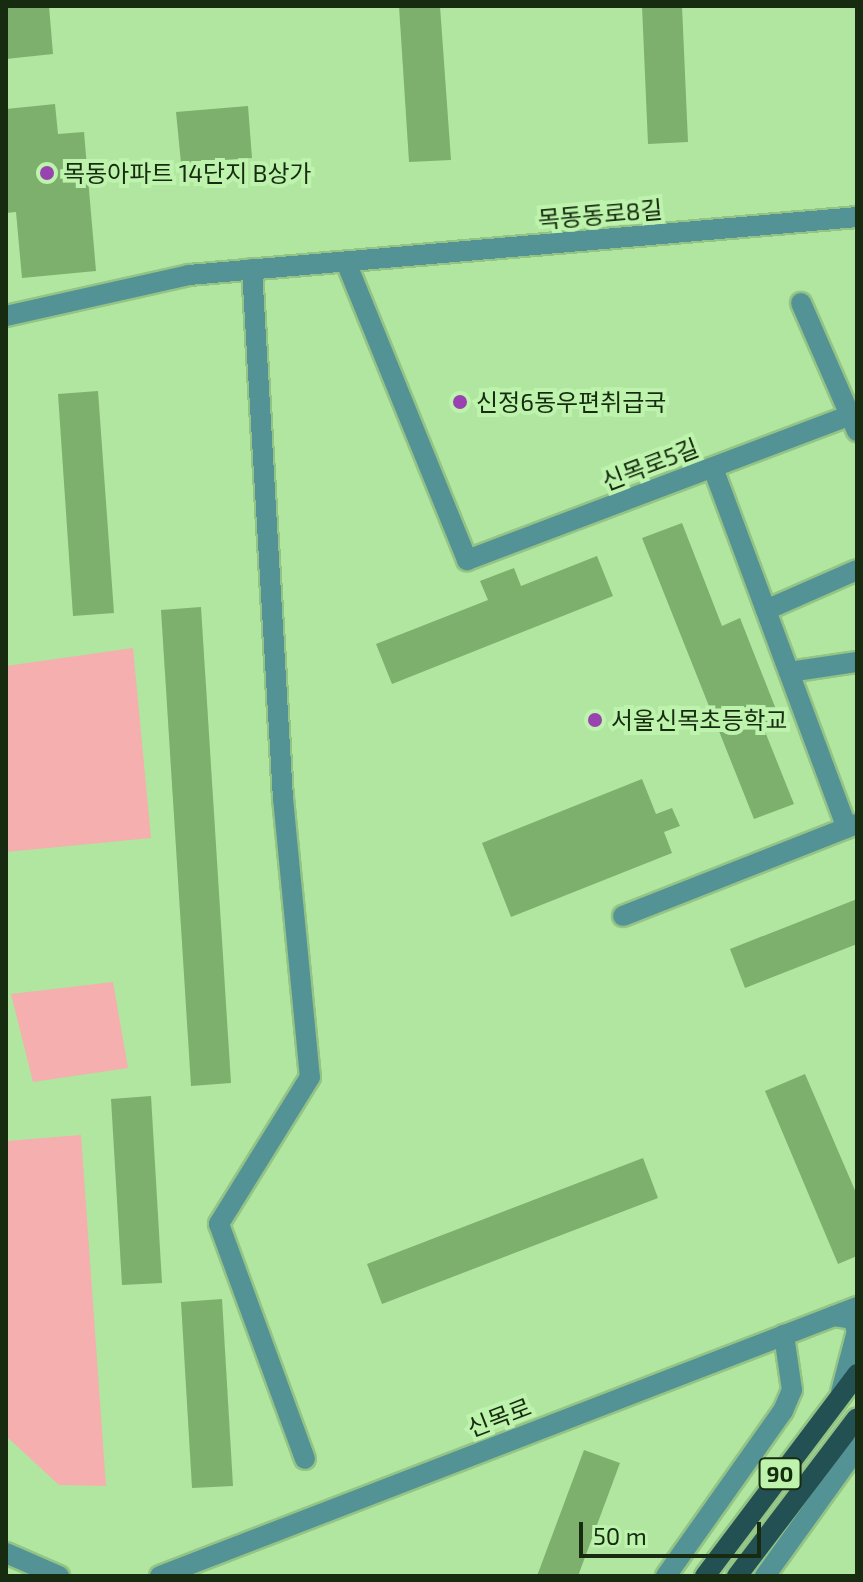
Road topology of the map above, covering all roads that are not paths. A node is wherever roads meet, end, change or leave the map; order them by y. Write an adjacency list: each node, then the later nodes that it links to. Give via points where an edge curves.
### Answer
1 (857, 217): 2 (street, 목동동로8길)
2 (346, 262): 3 (street, 목동동로8길); 7 (street, 신목로5길, via 467,560)
3 (252, 269): 5 (street, 목동동로8길, via 189,275); 21 (street, via 268,566 310,1077 219,1224)
4 (801, 303): 6 (street)
5 (6, 316)
6 (855, 420): 7 (street, 신목로5길)
7 (713, 468): 9 (street)
8 (857, 570): 9 (street)
9 (766, 610): 11 (street)
10 (857, 662): 11 (street)
11 (789, 672): 12 (street)
12 (852, 826): 13 (street)
13 (623, 916)
14 (857, 1307): 15 (street, 신목로)
15 (834, 1316): 16 (street, 신목로); 18 (street, via 853,1319 857,1331)
16 (784, 1335): 24 (street, 신목로); 25 (street, via 792,1390 783,1411)
17 (857, 1374): 18 (main road, 90)
18 (841, 1392): 26 (main road, 90)
19 (857, 1418): 27 (main road, 90)
20 (857, 1448): 28 (street)
21 (305, 1459)
22 (6, 1553): 23 (street)
23 (59, 1576)
24 (160, 1576)
25 (666, 1576)
26 (705, 1576)
27 (737, 1576)
28 (765, 1576)

